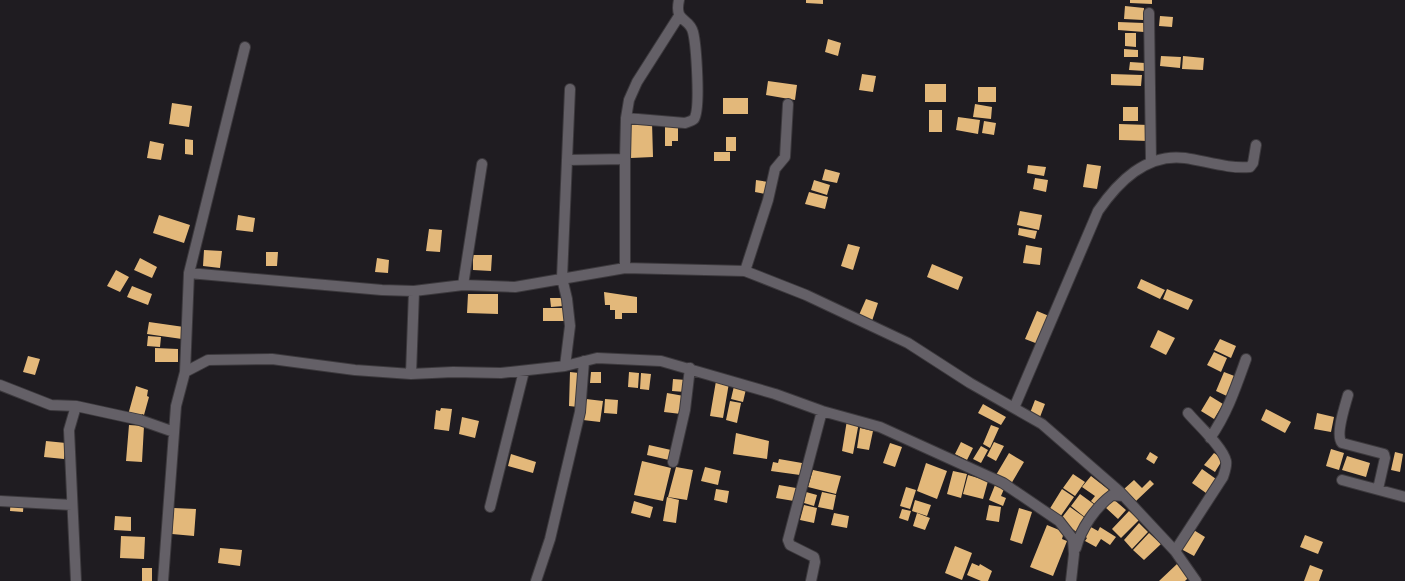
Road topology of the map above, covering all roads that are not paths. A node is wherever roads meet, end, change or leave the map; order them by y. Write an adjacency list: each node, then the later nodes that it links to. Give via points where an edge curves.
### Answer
1 (680, 0): 3 (street)
2 (1149, 13): 11 (street)
3 (679, 16): 7 (street, via 637,82 629,100); 7 (street, via 692,28 693,34 697,106 694,119 685,122)
4 (245, 47): 15 (street)
5 (570, 90): 10 (street)
6 (788, 104): 14 (street, via 785,157 775,169 768,200)
7 (626, 118): 9 (street)
8 (1256, 145): 11 (street, via 1250,168 1184,158 1166,158)
9 (625, 159): 10 (street); 13 (street)
10 (567, 160): 16 (street)
11 (1151, 162): 29 (street, via 1131,174 1113,190 1098,211)
12 (482, 164): 17 (street)
13 (625, 268): 14 (street); 16 (street)
14 (745, 271): 29 (street, via 806,295 908,343)
15 (189, 273): 18 (street); 24 (street)
16 (562, 278): 17 (street, via 516,287); 21 (street, via 570,326)
17 (463, 285): 18 (street)
18 (414, 291): 25 (street)
19 (1246, 359): 33 (street, via 1220,424)
20 (584, 361): 21 (street); 22 (street, via 597,358 661,361); 46 (street, via 580,412 550,539)
21 (565, 366): 23 (street)
22 (690, 368): 30 (street); 34 (street, via 685,410)
23 (524, 371): 25 (street); 41 (street)
24 (185, 372): 25 (street, via 208,360 272,359 355,370); 32 (street, via 176,406)
25 (411, 374)
26 (0, 386): 28 (street, via 51,405)
27 (1348, 395): 36 (street, via 1339,432 1340,441 1384,454)
28 (76, 406): 32 (street, via 140,420); 40 (street, via 69,430)
29 (1014, 408): 37 (street, via 1042,424)
30 (822, 411): 43 (street, via 880,427 1002,483 1059,522 1073,538); 47 (street, via 788,540 790,545 814,557)
31 (1188, 413): 33 (street)
32 (174, 432): 45 (street)
33 (1210, 438): 42 (street, via 1226,460 1226,467 1223,476)
34 (673, 462)
35 (1342, 480): 36 (street)
36 (1378, 489): 38 (street)
37 (1123, 496): 42 (street); 43 (street, via 1112,495 1105,500 1080,534)
38 (1405, 496)
39 (0, 501): 40 (street)
40 (72, 505): 44 (street)
41 (490, 507)
42 (1175, 551): 49 (street)
43 (1074, 554): 48 (street)
44 (76, 581)
45 (163, 581)
46 (536, 581)
47 (811, 581)
48 (1071, 581)
49 (1196, 581)

